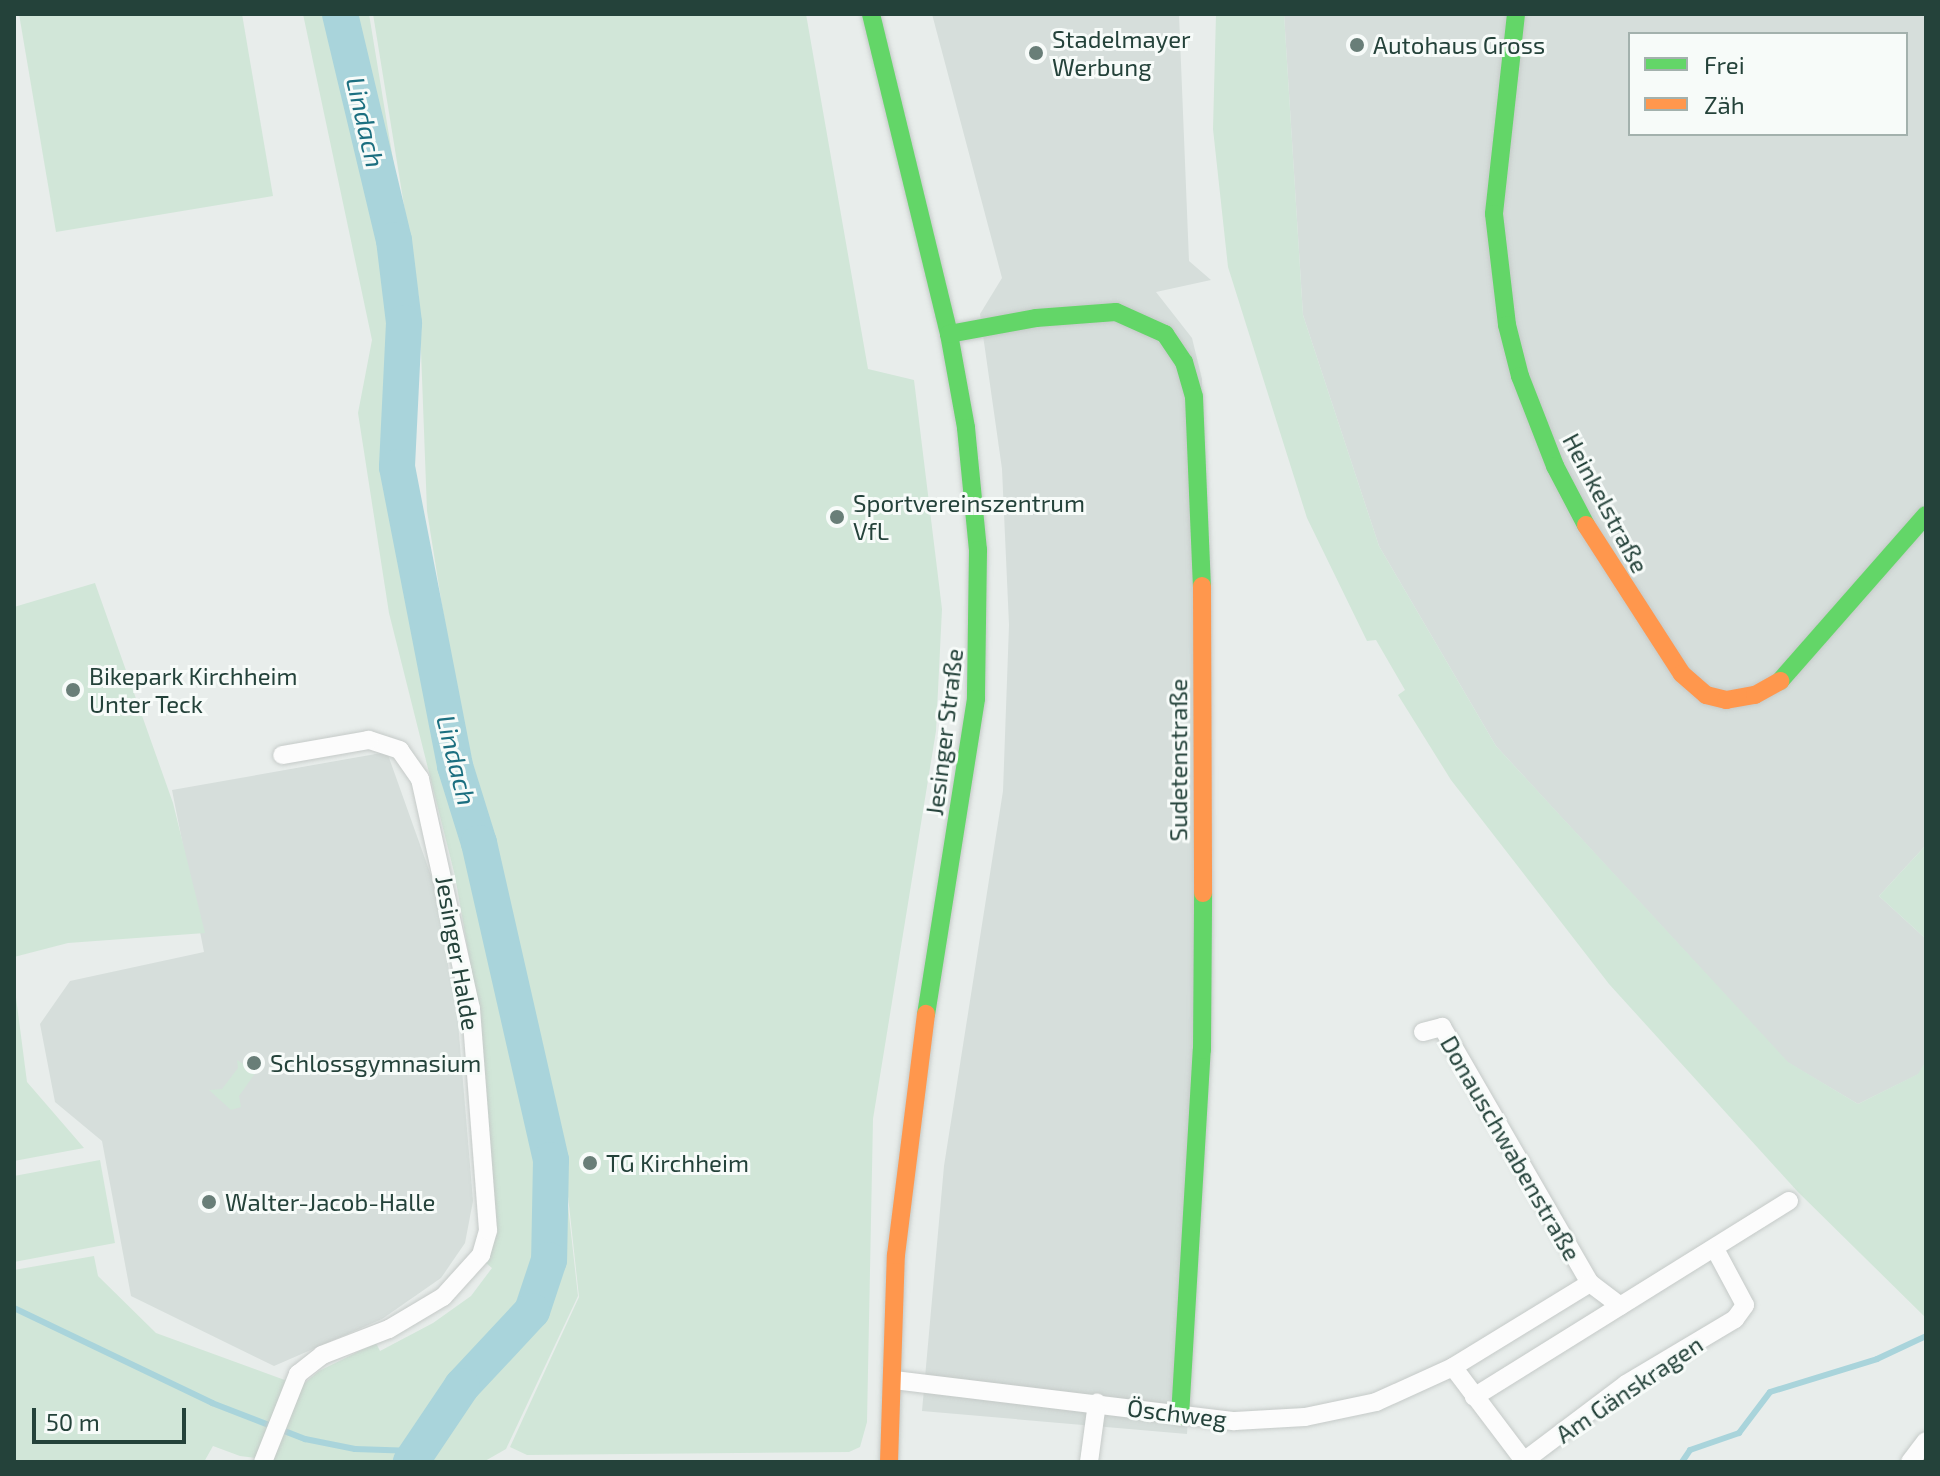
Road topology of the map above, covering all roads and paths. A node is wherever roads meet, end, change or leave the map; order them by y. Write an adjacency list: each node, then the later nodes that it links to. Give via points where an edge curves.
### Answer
1 (871, 14): 3 (street, Jesinger Straße)
2 (1516, 14): 4 (street, Heinkelstraße, via 1494,214 1507,325 1520,376 1555,466 1605,560 1682,674 1706,695 1726,700 1755,695 1779,682)
3 (949, 334): 12 (street, Jesinger Straße, via 966,428 978,550 976,699 908,1127 896,1255); 15 (street, Sudetenstraße, via 1036,318 1116,312 1165,334 1184,362 1194,397 1204,641 1202,1050)
4 (1926, 515)
5 (282, 755): 17 (street, Jesinger Halde, via 369,740 400,750 420,779 471,1009 488,1203 481,1255 465,1276 413,1316 322,1355 298,1374)
6 (1423, 1032): 9 (street, Donauschwabenstraße, via 1442,1027)
7 (1789, 1201): 8 (street)
8 (1715, 1249): 10 (street); 13 (street, Am Gänskragen, via 1745,1305 1735,1319 1626,1384 1524,1461)
9 (1590, 1283): 10 (street); 11 (street, Öschweg)
10 (1620, 1306): 13 (street)
11 (1453, 1367): 13 (street); 15 (street, Öschweg, via 1376,1402 1305,1417 1235,1421)
12 (894, 1380): 14 (street, Öschweg); 18 (street, Jesinger Straße)
13 (1474, 1397)
14 (1097, 1403): 15 (street, Öschweg); 19 (street)
15 (1180, 1416)
16 (1926, 1441): 20 (street)
17 (265, 1456)
18 (889, 1462)
19 (1089, 1462)
20 (1910, 1462)

